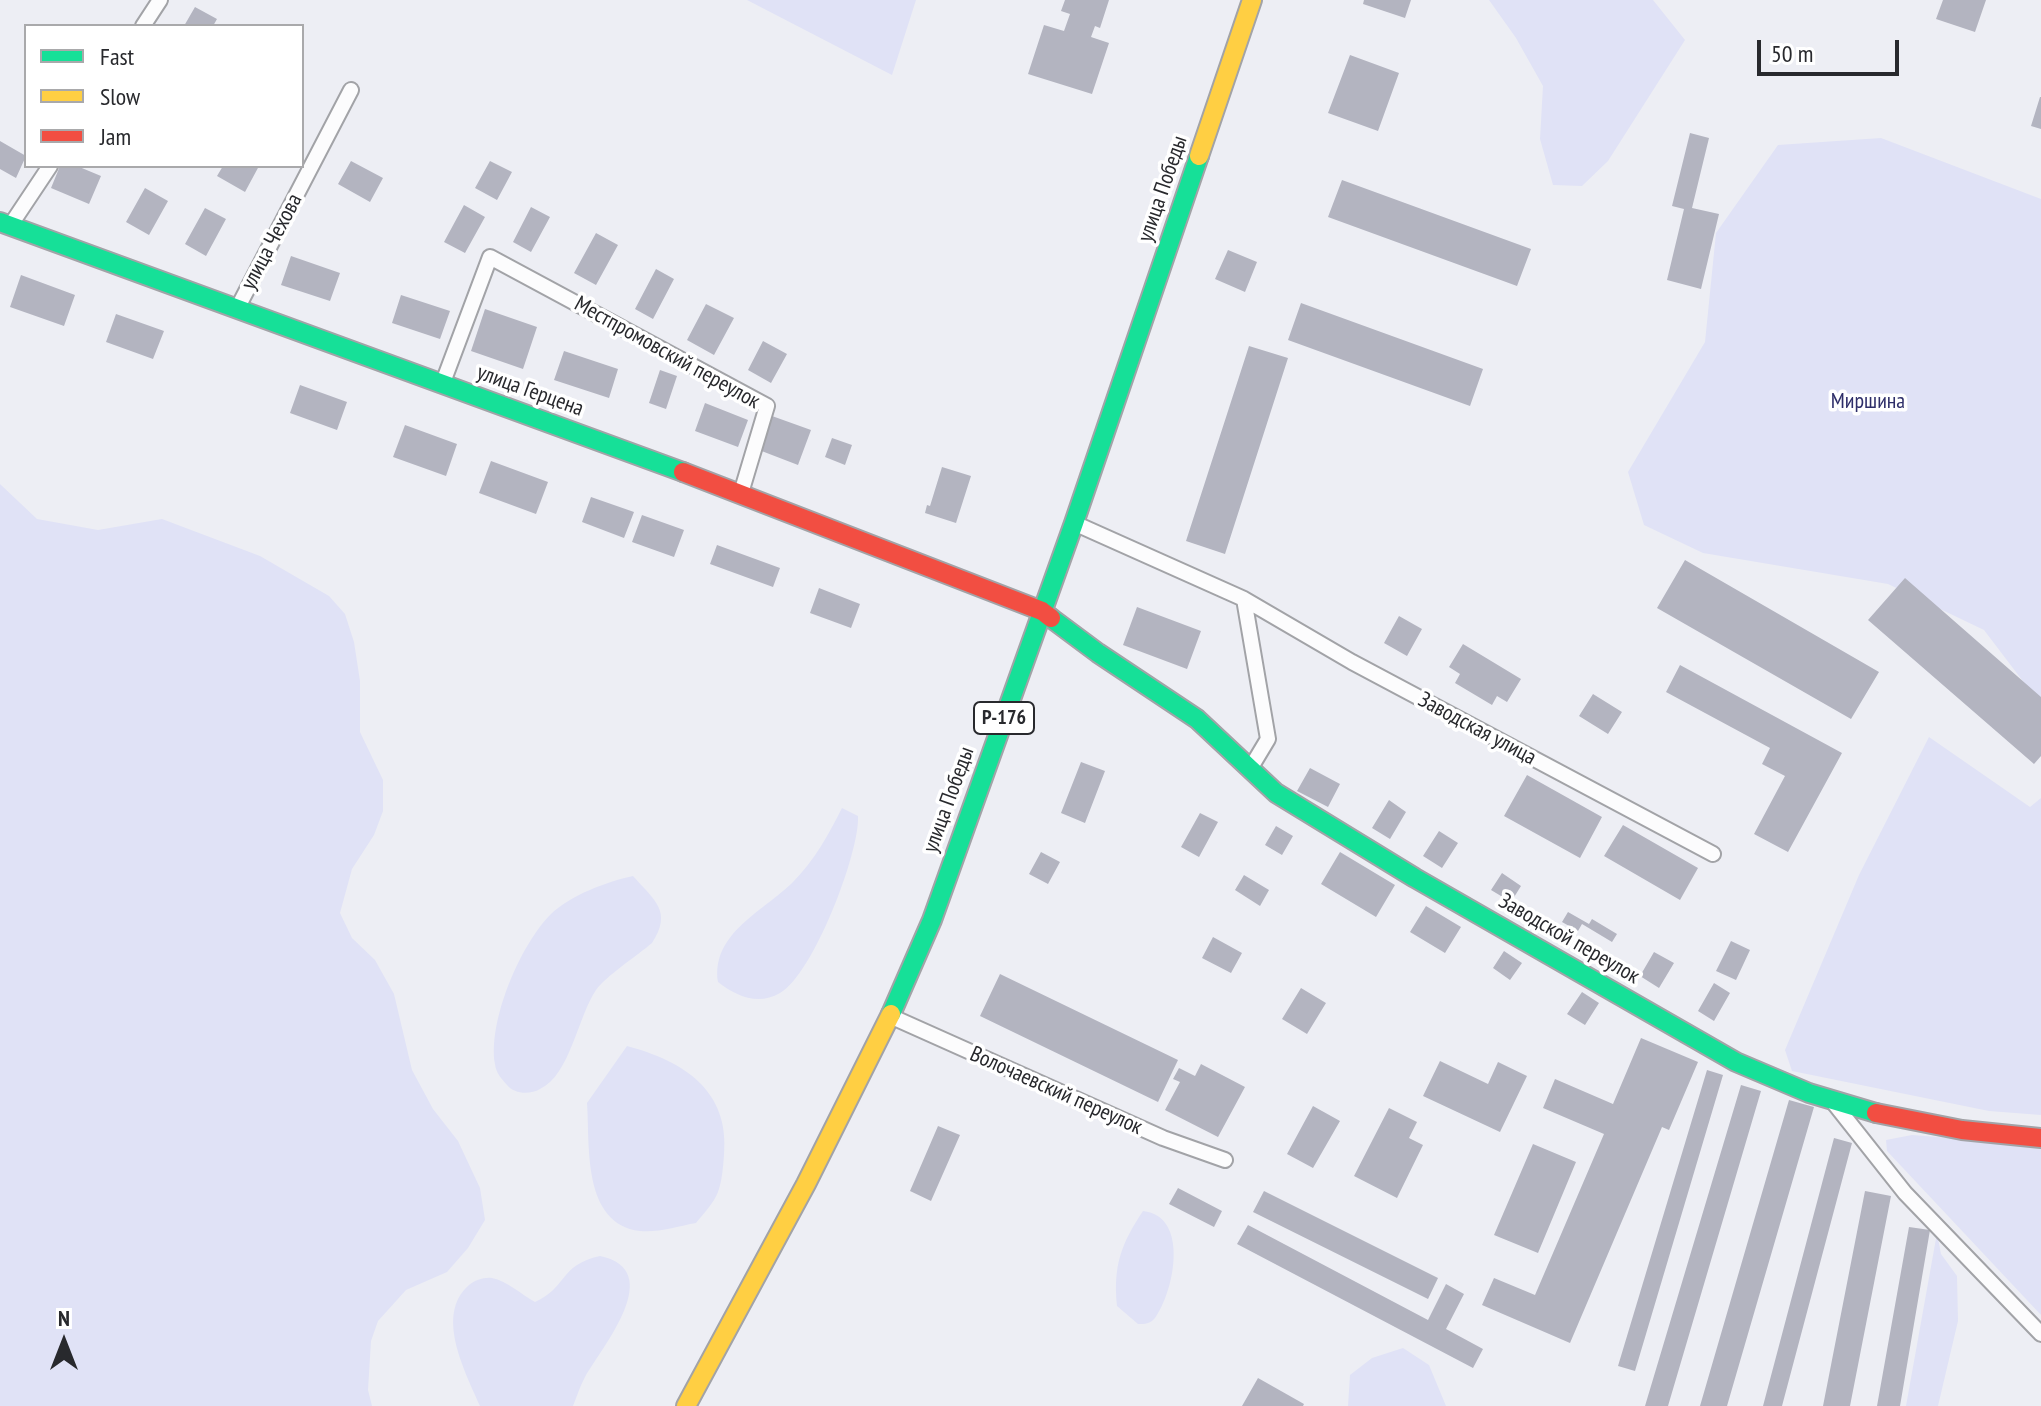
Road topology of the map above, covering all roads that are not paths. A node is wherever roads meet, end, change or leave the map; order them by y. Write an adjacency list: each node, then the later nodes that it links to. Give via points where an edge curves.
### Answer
1 (160, 0): 3 (street)
2 (1252, 0): 10 (main road, улица Победы / Р-176)
3 (144, 24)
4 (351, 90): 7 (street, улица Чехова)
5 (48, 168): 6 (street)
6 (5, 224): 7 (main road, улица Герцена)
7 (237, 309): 8 (main road, улица Герцена)
8 (442, 385): 9 (main road, улица Герцена); 9 (street, Местпромовский переулок, via 490,257 767,406)
9 (741, 493): 12 (main road, улица Герцена)
10 (1074, 523): 11 (street, Заводская улица); 12 (main road, улица Победы / Р-176)
11 (1244, 599): 13 (street, via 1268,739); 14 (street, Заводская улица)
12 (1042, 611): 13 (main road, Заводской переулок, via 1197,719); 15 (main road, улица Победы / Р-176, via 932,920)
13 (1250, 769): 16 (main road, Заводской переулок, via 1276,793 1415,878 1706,1045 1778,1083)
14 (1713, 854)
15 (890, 1016): 18 (street, Волочаевский переулок, via 1163,1138); 20 (main road, улица Победы / Р-176)
16 (1832, 1100): 17 (main road, Заводской переулок, via 1944,1129); 19 (street, via 1905,1193)
17 (2041, 1138)
18 (1225, 1160)
19 (2041, 1334)
20 (686, 1406)

